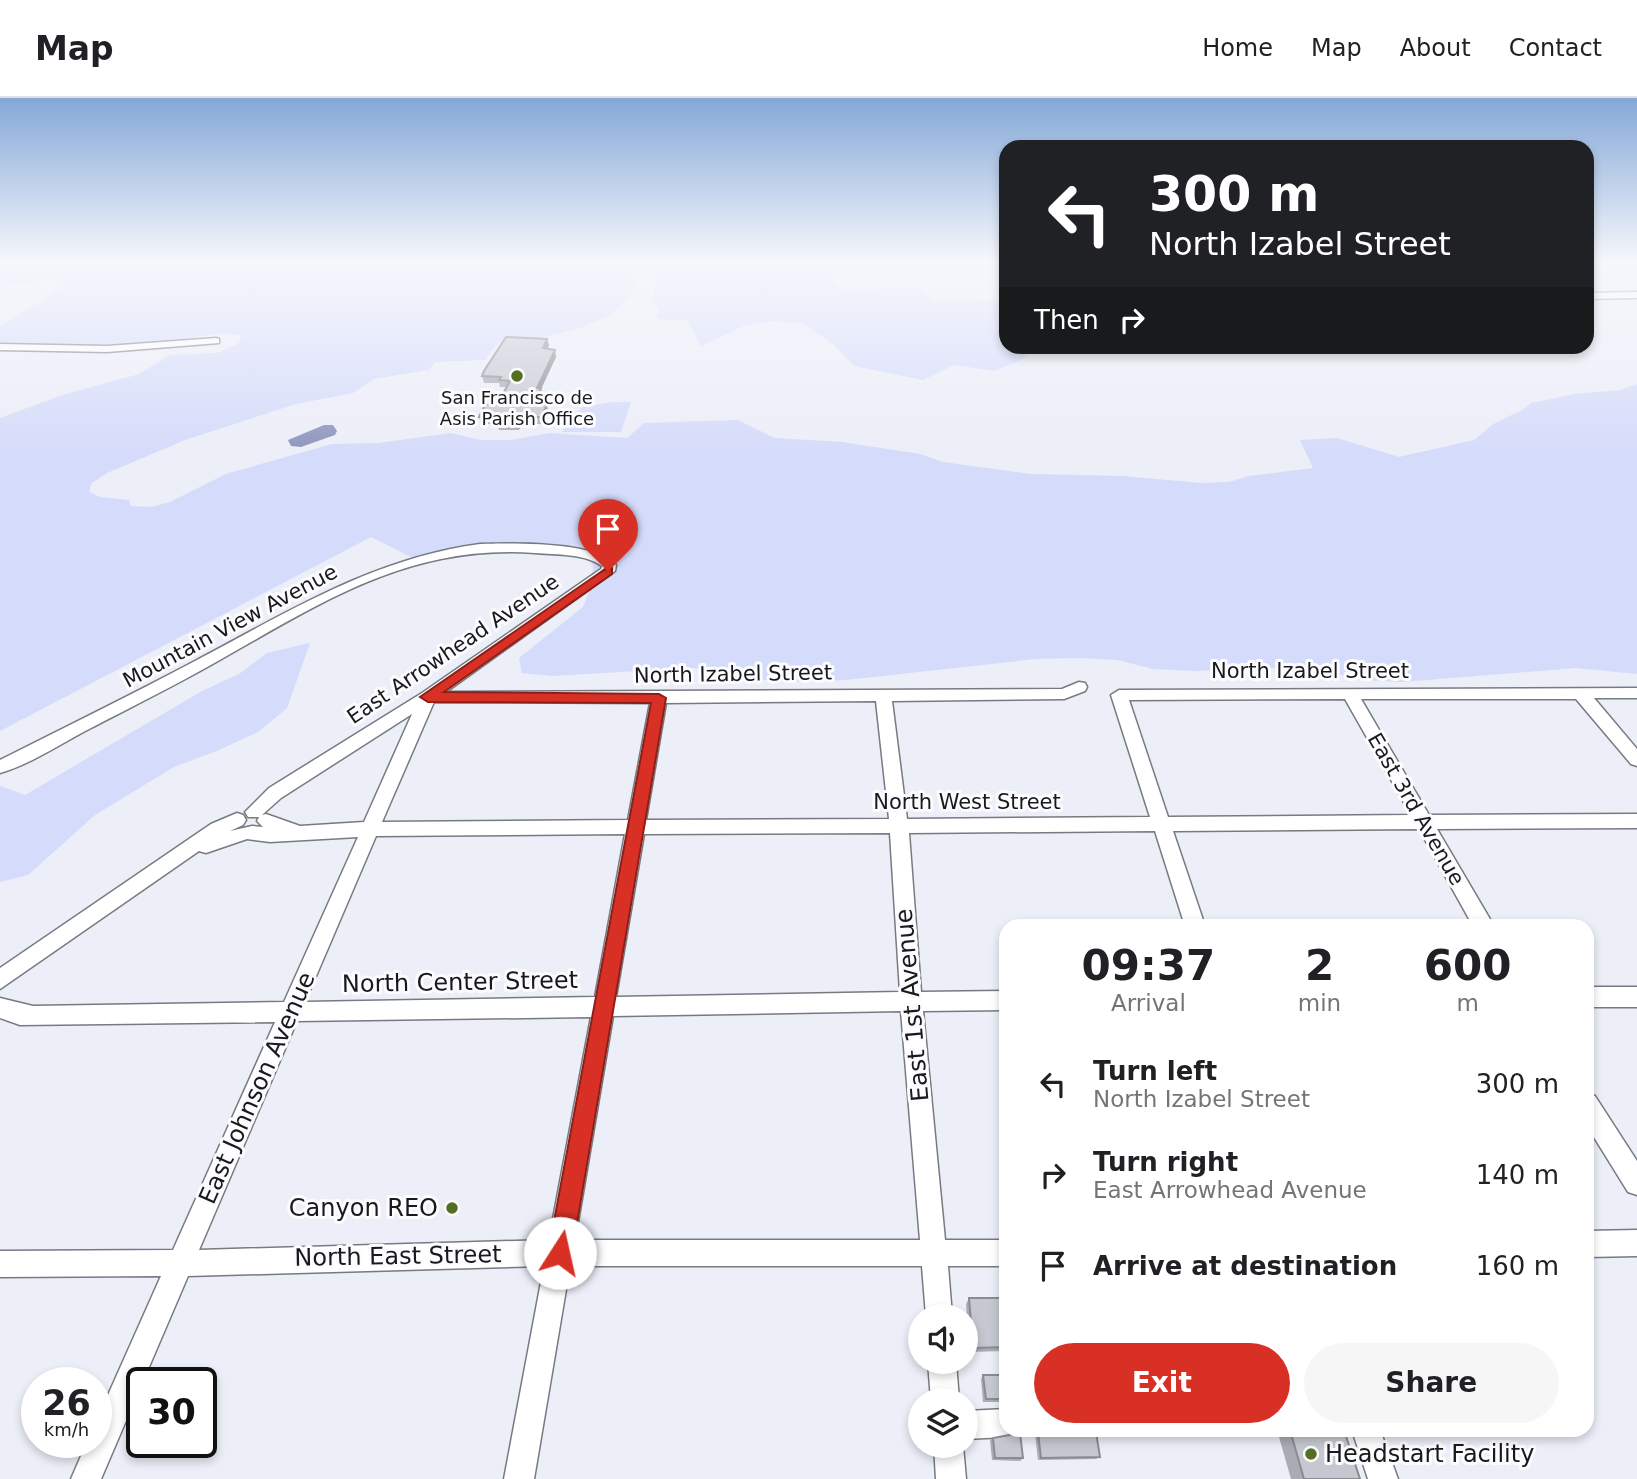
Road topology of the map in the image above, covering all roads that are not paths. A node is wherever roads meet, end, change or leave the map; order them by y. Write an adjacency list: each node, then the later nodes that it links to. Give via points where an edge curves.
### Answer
1 (216, 341): 2 (street, via 107,349)
2 (0, 347)
3 (573, 553): 9 (street, East Arrowhead Avenue, via 605,561 608,571); 12 (street, Mountain View Avenue, via 481,548 392,569 321,598)
4 (1079, 687): 8 (street, North Izabel Street, via 1064,694)
5 (1637, 692): 7 (street, North Izabel Street)
6 (1349, 693): 7 (street, North Izabel Street); 15 (street, East 3rd Avenue); 16 (street, North Izabel Street, via 1119,695)
7 (1580, 693): 11 (street)
8 (883, 695): 10 (street, North Izabel Street); 17 (street, East 1st Avenue)
9 (428, 697): 10 (street, North Izabel Street); 14 (street, East Arrowhead Avenue, via 285,788); 19 (street, East Johnson Avenue)
10 (659, 698): 18 (street)
11 (1637, 760)
12 (0, 767)
13 (1637, 821): 15 (street, North West Street)
14 (253, 823): 19 (street, North West Street, via 270,835); 22 (street, via 180,857)
15 (1424, 823): 16 (street, North West Street); 21 (street, East 3rd Avenue)
16 (1161, 824): 17 (street, North West Street); 20 (street)
17 (898, 825): 18 (street, North West Street); 25 (street, East 1st Avenue)
18 (637, 827): 19 (street, North West Street); 27 (street)
19 (370, 829): 29 (street, East Johnson Avenue)
20 (1193, 919)
21 (1480, 919)
22 (0, 980)
23 (1594, 997): 24 (street)
24 (1637, 997)
25 (913, 1000): 26 (street, North Center Street); 27 (street, North Center Street); 36 (street, East 1st Avenue)
26 (999, 1000)
27 (605, 1004): 29 (street, North Center Street); 34 (street)
28 (0, 1007): 29 (street, North Center Street, via 26,1016)
29 (290, 1012): 37 (street, East Johnson Avenue)
30 (1594, 1115): 31 (street)
31 (1637, 1182)
32 (1637, 1243): 33 (street)
33 (1594, 1244)
34 (560, 1253): 36 (street, North East Street); 37 (street, North East Street); 45 (street)
35 (999, 1253): 36 (street, North East Street)
36 (934, 1254): 39 (street, East 1st Avenue)
37 (180, 1263): 38 (street, North East Street); 44 (street, East Johnson Avenue)
38 (0, 1264)
39 (938, 1304)
40 (999, 1423): 41 (street)
41 (978, 1424)
42 (1368, 1437): 47 (street)
43 (950, 1458): 46 (street)
44 (86, 1479)
45 (519, 1479)
46 (951, 1479)
47 (1383, 1479)

